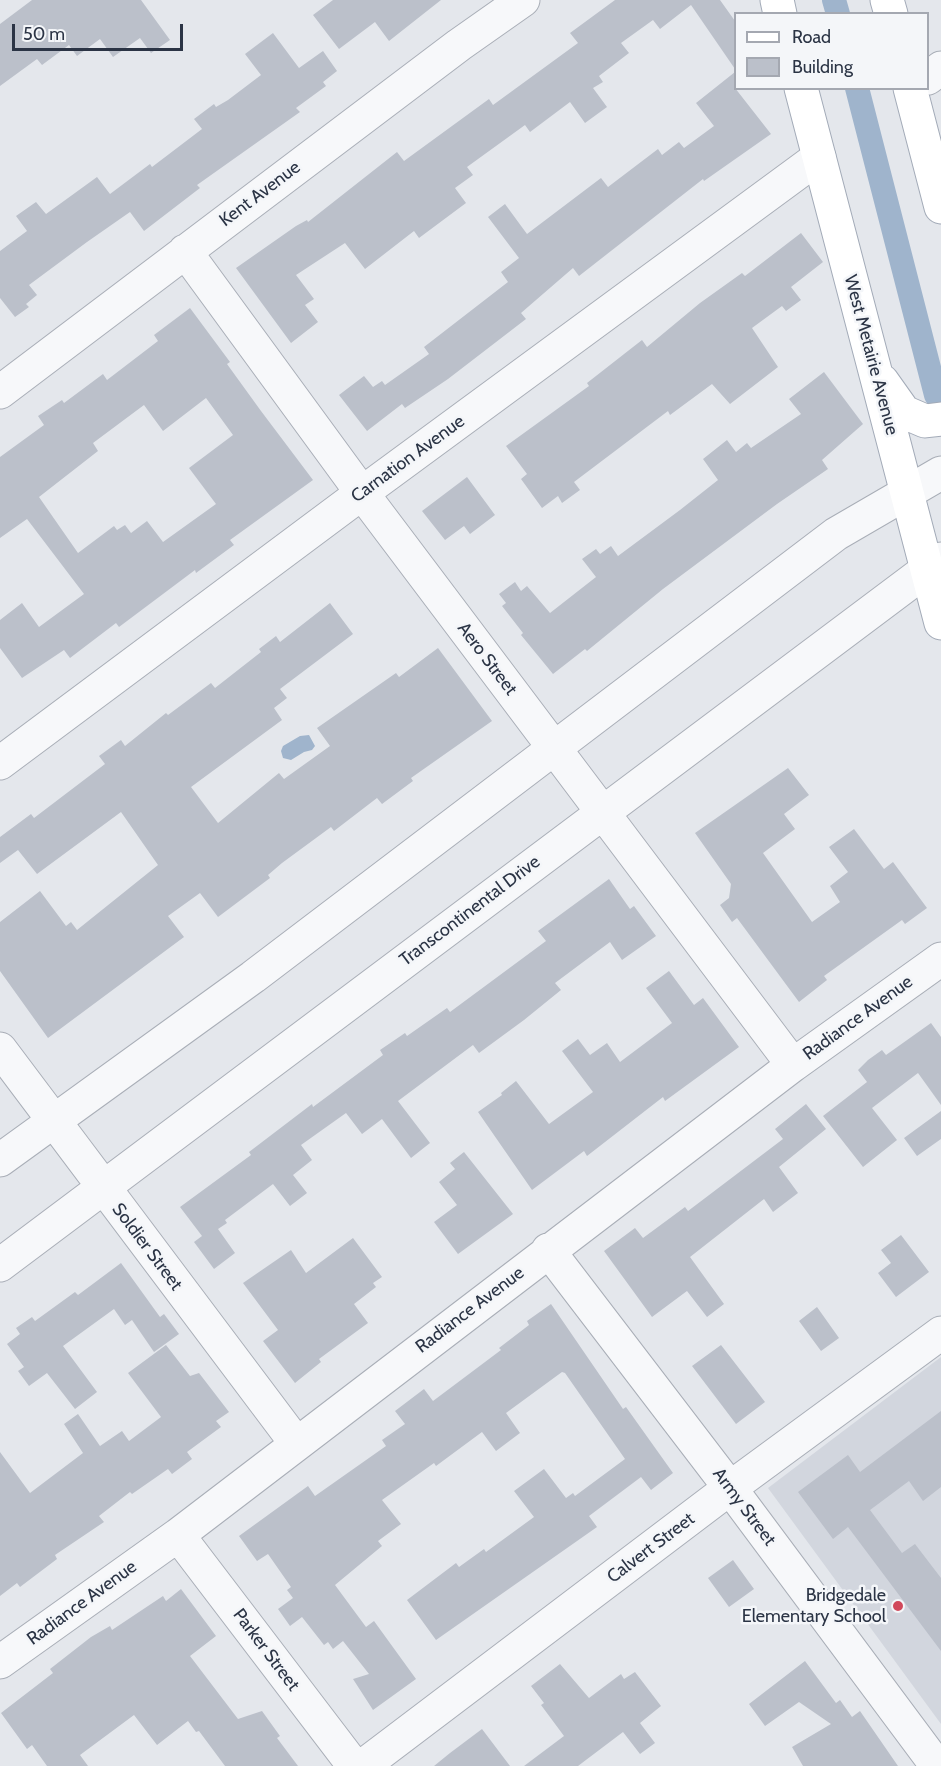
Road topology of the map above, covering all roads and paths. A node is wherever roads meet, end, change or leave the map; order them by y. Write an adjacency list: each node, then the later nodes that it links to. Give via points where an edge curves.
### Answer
1 (523, 0): 8 (street, Kent Avenue)
2 (941, 68): 3 (street)
3 (929, 77)
4 (802, 90): 6 (main road, West Metairie Avenue)
5 (917, 90): 7 (main road)
6 (819, 157): 9 (main road, West Metairie Avenue); 13 (street, Carnation Avenue)
7 (941, 207)
8 (185, 251): 10 (street, Kent Avenue); 13 (street, Aero Street)
9 (876, 372): 11 (main road, via 904,412 925,421); 14 (main road, West Metairie Avenue)
10 (0, 392)
11 (941, 419)
12 (941, 473): 14 (street)
13 (362, 493): 17 (street, Aero Street); 18 (street, Carnation Avenue)
14 (908, 494): 15 (main road, West Metairie Avenue); 17 (street, via 836,534)
15 (935, 564): 16 (main road, West Metairie Avenue); 19 (street, Transcontinental Drive)
16 (941, 623)
17 (555, 748): 19 (street, Aero Street); 23 (street, via 252,977)
18 (0, 763)
19 (603, 811): 22 (street, Aero Street); 25 (street, Transcontinental Drive)
20 (941, 958): 22 (street, Radiance Avenue)
21 (0, 1048): 23 (street, Soldier Street)
22 (794, 1065): 26 (street, Radiance Avenue)
23 (52, 1120): 24 (street); 25 (street, Soldier Street)
24 (0, 1160)
25 (103, 1188): 27 (street, Transcontinental Drive); 29 (street, Soldier Street)
26 (548, 1251): 29 (street, Radiance Avenue); 30 (street, Army Street)
27 (0, 1265)
28 (941, 1333): 30 (street, Calvert Street)
29 (296, 1443): 31 (street, Radiance Avenue)
30 (730, 1488): 34 (street, Calvert Street); 35 (street, Army Street)
31 (177, 1535): 32 (street, Radiance Avenue); 33 (street, Parker Street)
32 (0, 1662)
33 (354, 1766)
34 (363, 1766)
35 (937, 1766)

